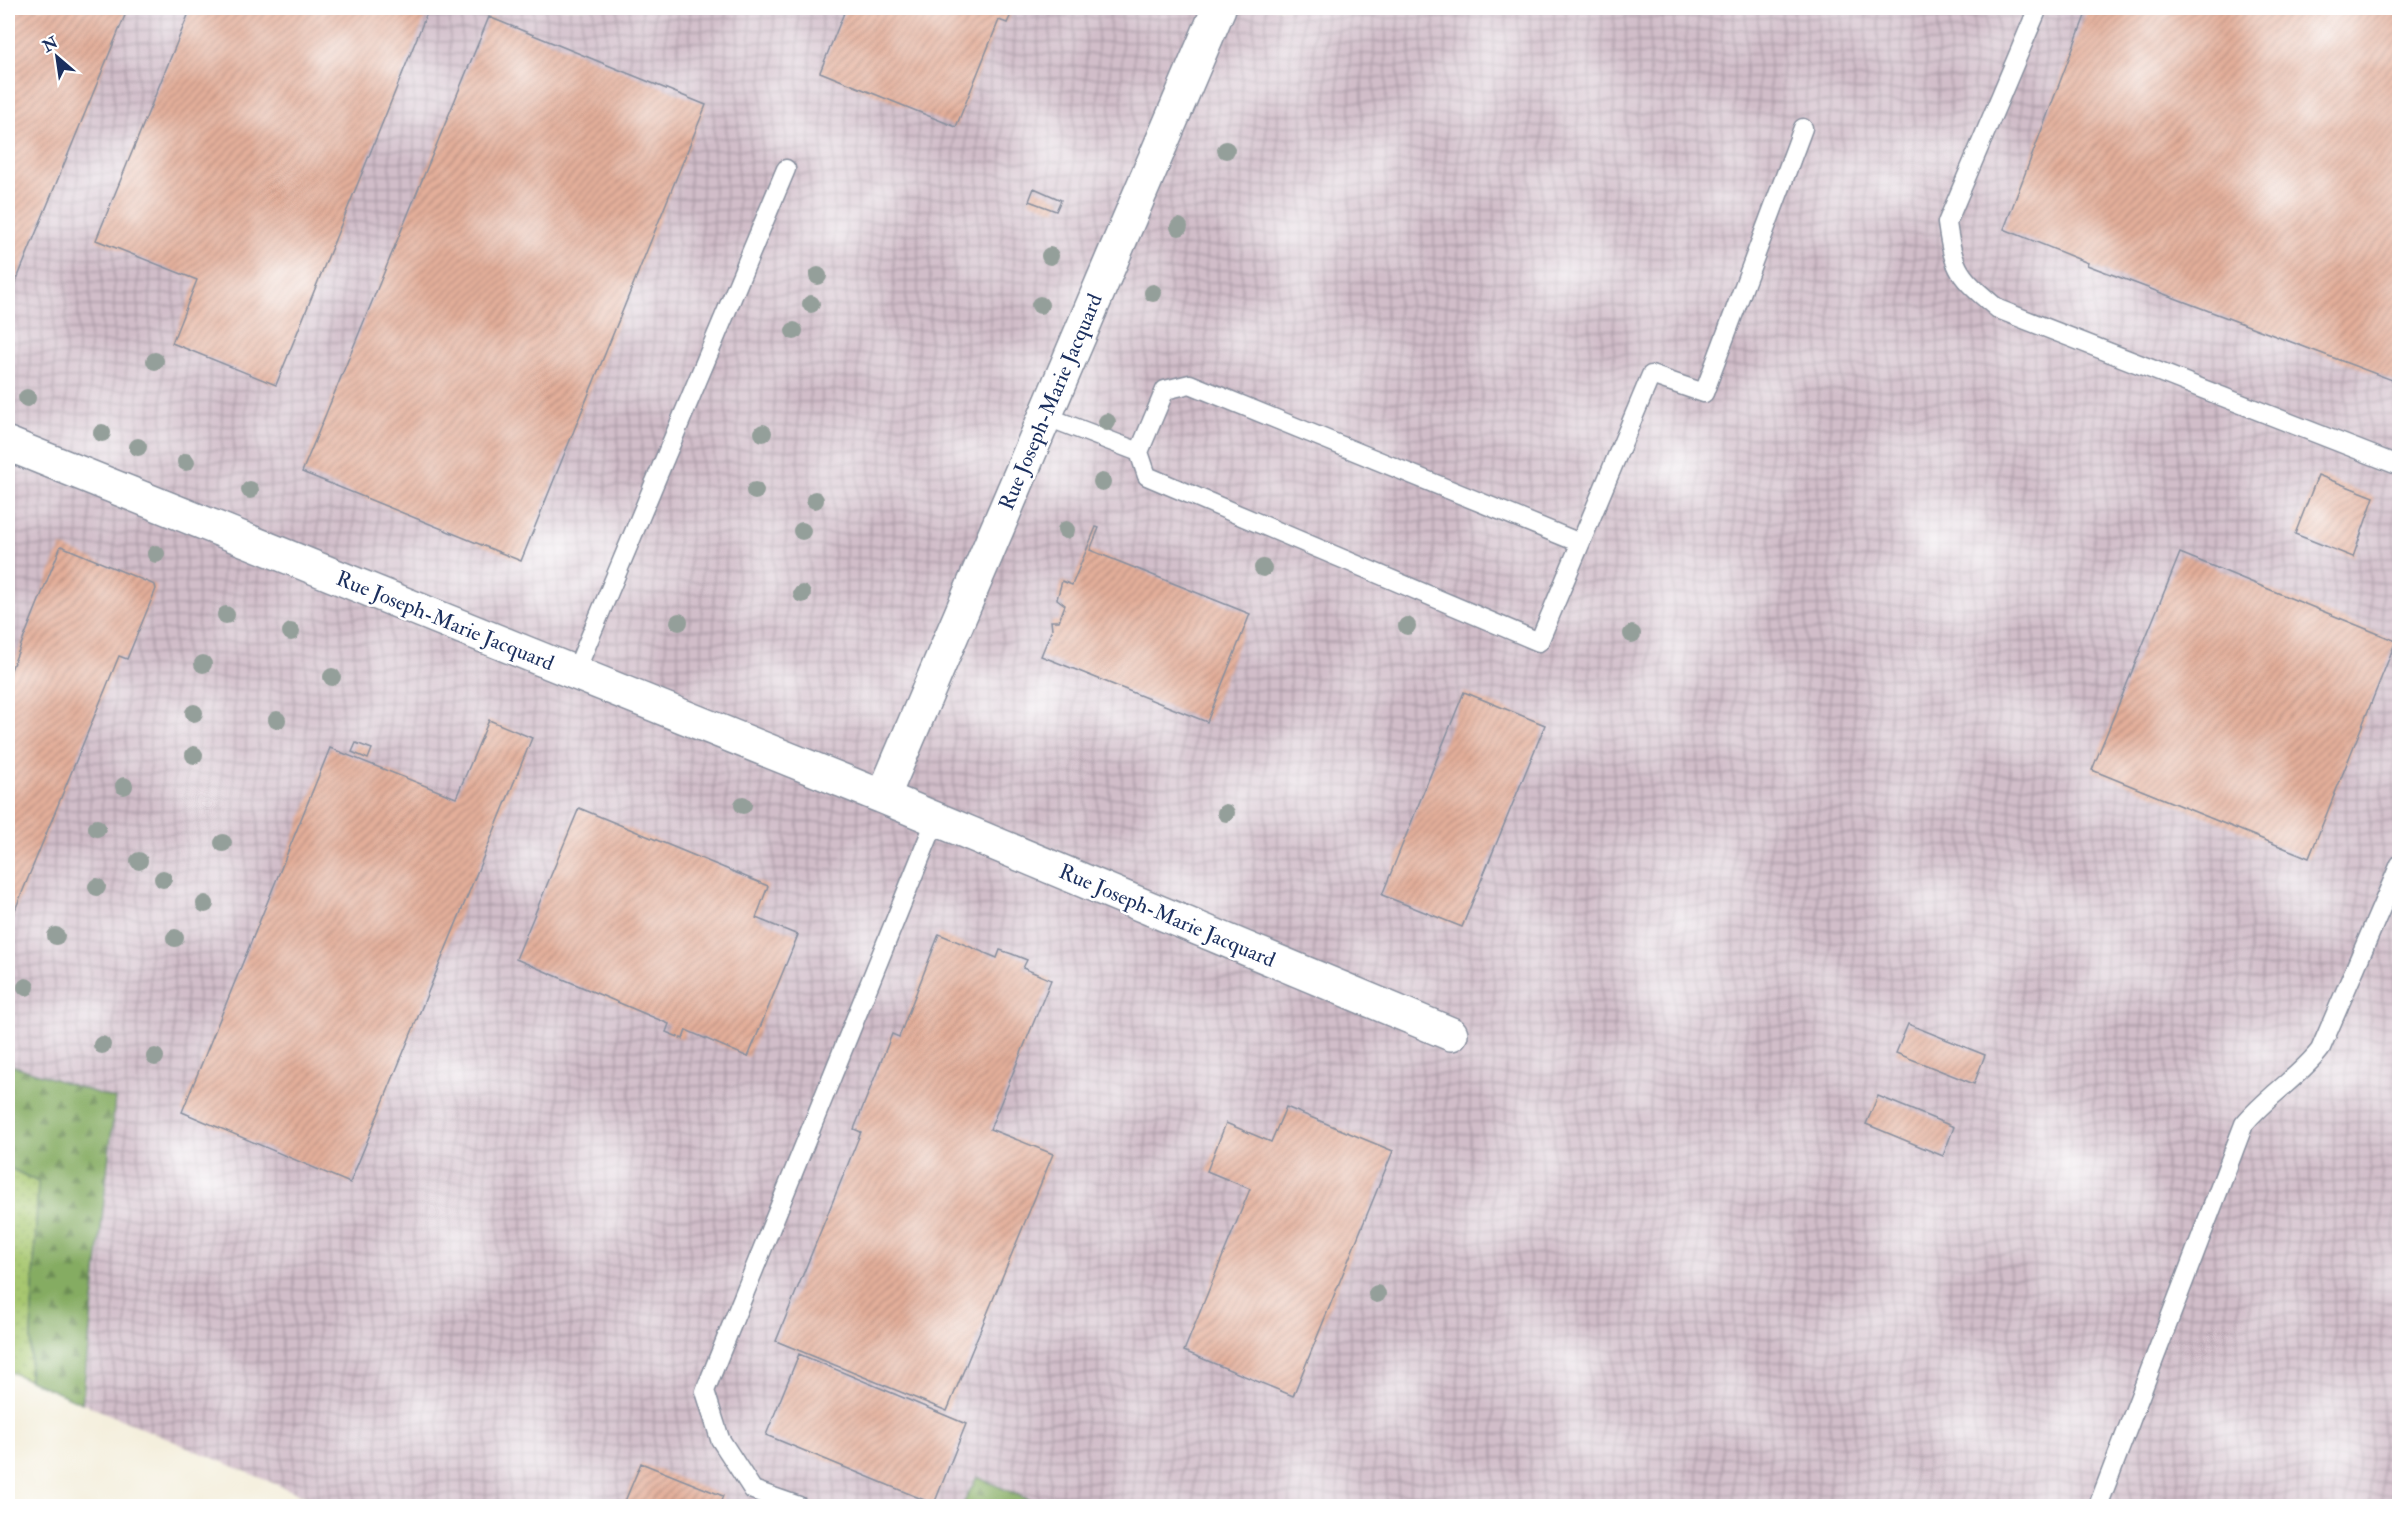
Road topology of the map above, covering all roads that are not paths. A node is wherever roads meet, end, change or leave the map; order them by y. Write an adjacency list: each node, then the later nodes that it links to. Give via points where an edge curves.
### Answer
1 (1219, 8): 5 (street, Rue Joseph-Marie Jacquard)
2 (2038, 8): 8 (lane, via 1947,223 1951,253 1964,280 1998,309)
3 (1803, 128): 9 (lane, via 1704,393 1651,375)
4 (786, 169): 10 (lane)
5 (1045, 416): 7 (lane); 11 (street, Rue Joseph-Marie Jacquard)
6 (8, 444): 10 (street, Rue Joseph-Marie Jacquard)
7 (1139, 452): 9 (lane, via 1165,390 1190,384); 9 (lane, via 1147,476 1539,642)
8 (2400, 466)
9 (1580, 543)
10 (575, 673): 11 (street, Rue Joseph-Marie Jacquard)
11 (883, 797): 12 (street, Rue Joseph-Marie Jacquard)
12 (936, 819): 14 (street, Rue Joseph-Marie Jacquard); 15 (lane, via 705,1391 720,1439 753,1490)
13 (2400, 864): 16 (lane, via 2320,1050 2305,1069 2261,1104 2244,1124)
14 (1451, 1034)
15 (799, 1506)
16 (2098, 1506)

